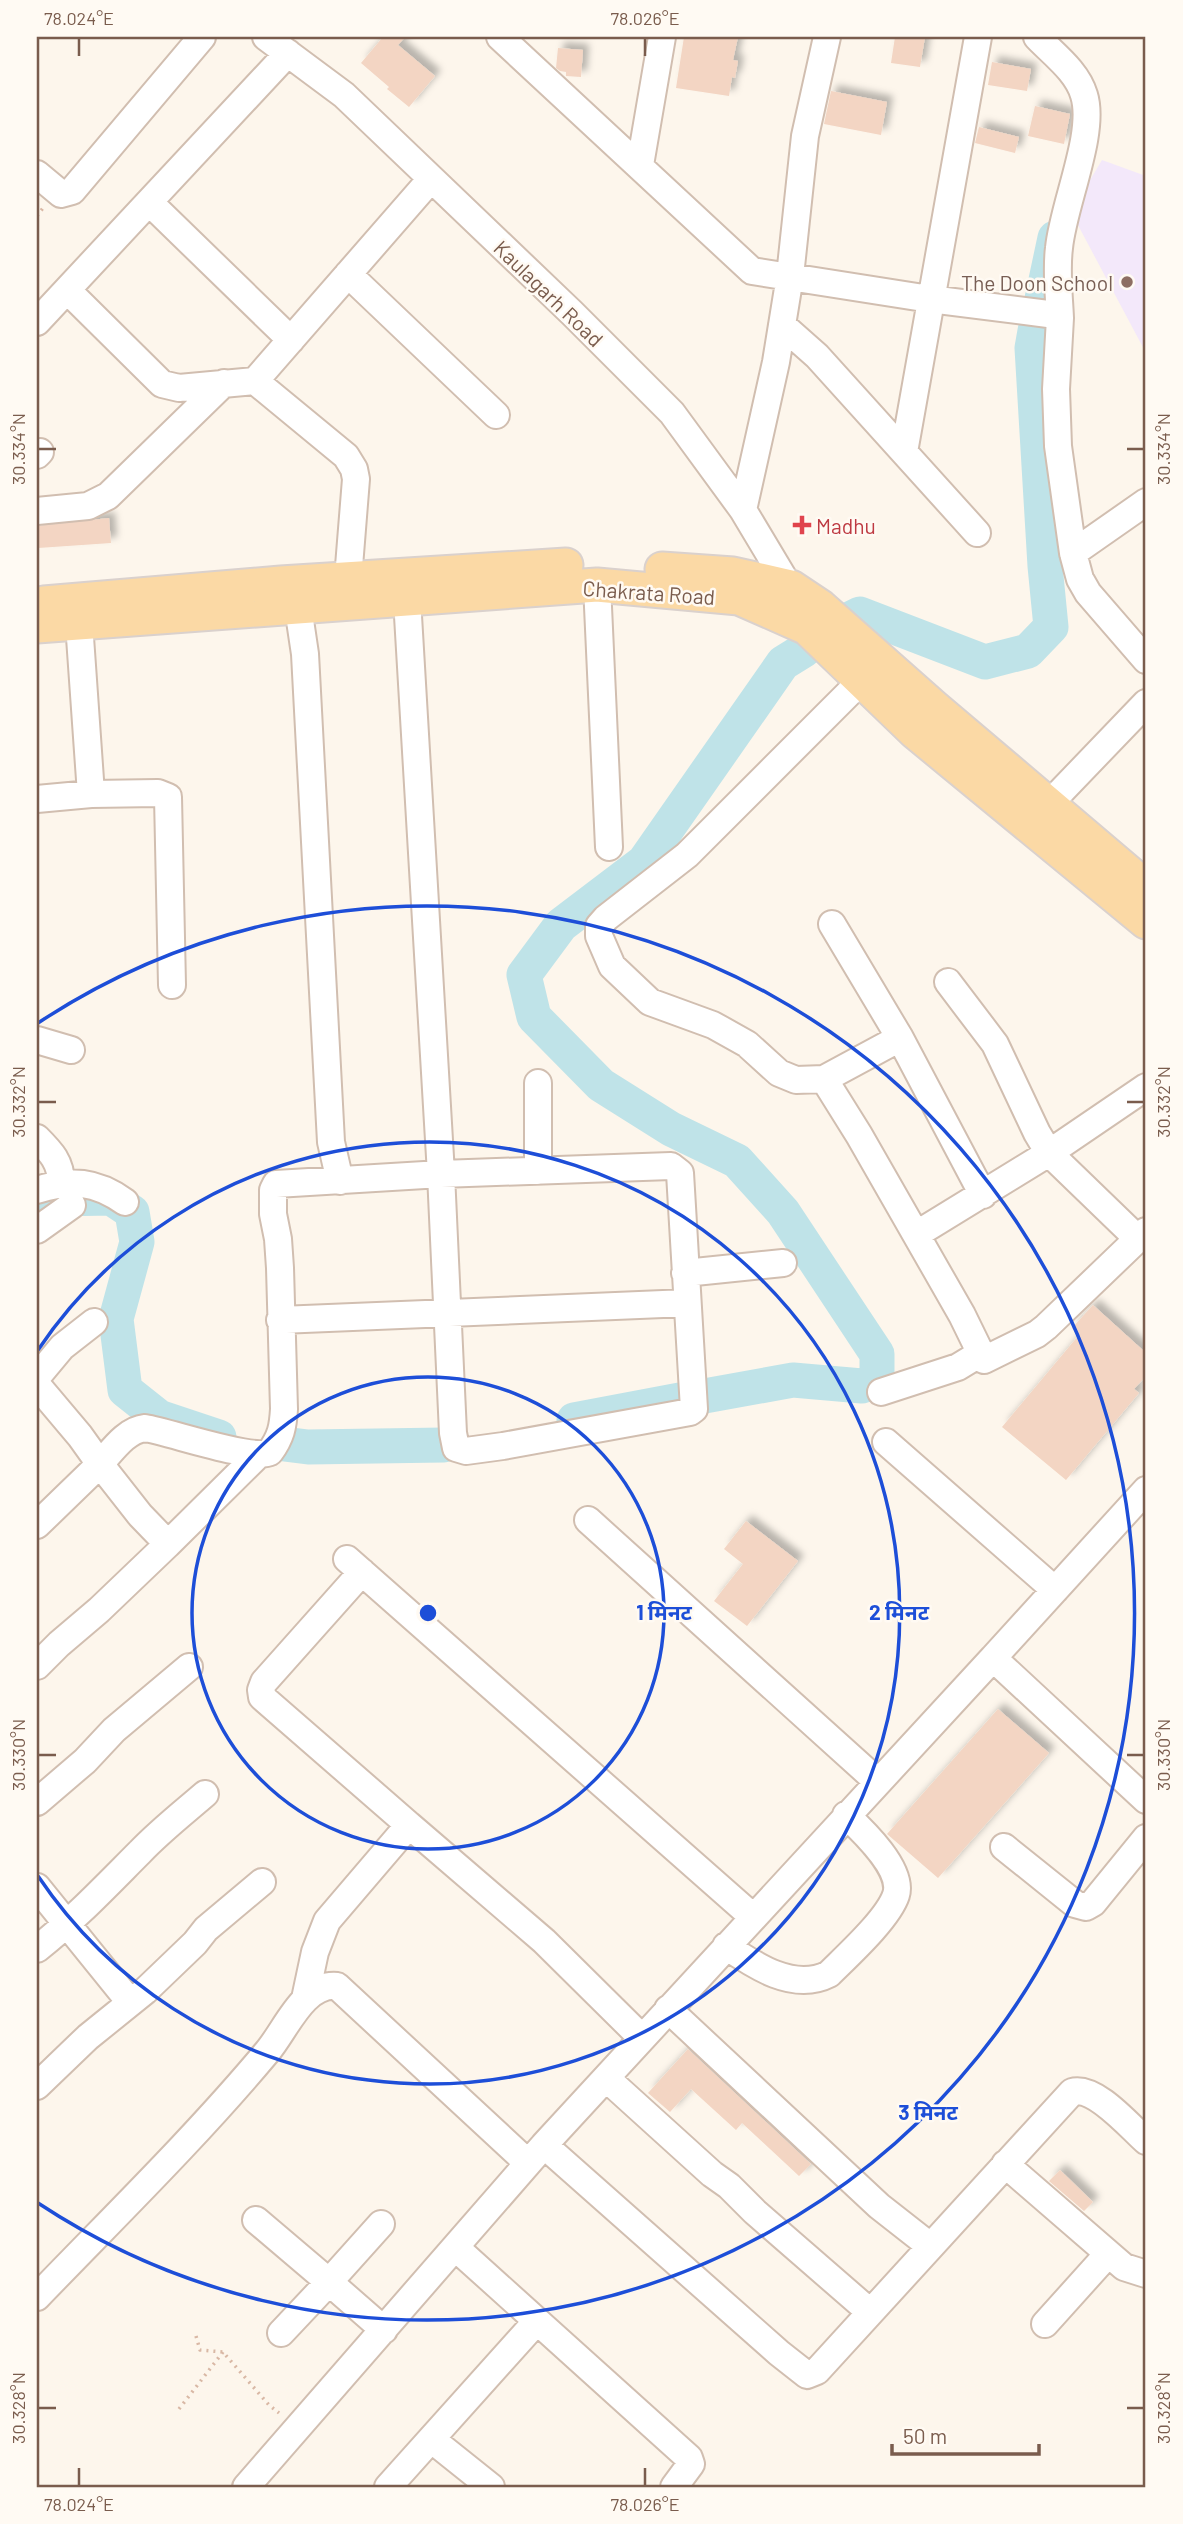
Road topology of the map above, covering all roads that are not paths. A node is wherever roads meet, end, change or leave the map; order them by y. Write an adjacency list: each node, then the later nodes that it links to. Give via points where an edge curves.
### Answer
1 (202, 37): 10 (street, via 72,191 61,194)
2 (266, 37): 8 (street, Kaulagarh Road)
3 (662, 37): 9 (street)
4 (827, 37): 14 (street, via 805,136)
5 (978, 37): 16 (street)
6 (1037, 37): 17 (street, via 1076,78 1087,108 1082,151 1058,248)
7 (509, 41): 9 (street)
8 (288, 53): 11 (street, Kaulagarh Road, via 344,95); 12 (street)
9 (640, 165): 14 (street, via 752,271)
10 (37, 174)
11 (432, 179): 13 (street); 26 (street, Kaulagarh Road, via 672,413)
12 (149, 202): 15 (street); 20 (street)
13 (348, 274): 20 (street); 23 (street)
14 (790, 276): 16 (street); 19 (street)
15 (67, 290): 18 (street); 22 (street, via 162,384 179,388)
16 (930, 299): 17 (street); 24 (street)
17 (1060, 318): 29 (street, via 1058,446)
18 (37, 322)
19 (782, 325): 24 (street, via 817,356); 26 (street)
20 (291, 340): 21 (street)
21 (255, 381): 22 (street); 30 (street, via 346,456 354,469)
22 (224, 383): 27 (street, via 108,496 88,506)
23 (496, 415)
24 (904, 452): 28 (street)
25 (1146, 502): 29 (street)
26 (743, 510): 32 (street, Kaulagarh Road)
27 (37, 511)
28 (977, 533)
29 (1073, 553): 39 (street, via 1088,593)
30 (348, 579): 33 (main road, Chakrata Road); 34 (main road, Chakrata Road)
31 (597, 585): 33 (main road, Chakrata Road); 38 (main road, Chakrata Road, via 739,598); 45 (street)
32 (790, 587): 33 (main road, Chakrata Road, via 733,574 589,564); 38 (street, Kaulagarh Road); 40 (main road, Chakrata Road, via 821,607)
33 (407, 588): 35 (main road, Chakrata Road); 60 (street)
34 (37, 604)
35 (298, 607): 36 (main road, Chakrata Road); 61 (street, via 305,654 330,1131)
36 (79, 623): 37 (main road, Chakrata Road); 42 (street)
37 (37, 626)
38 (808, 628): 40 (main road, Chakrata Road)
39 (1146, 660)
40 (871, 671): 44 (main road, Chakrata Road); 47 (main road, Chakrata Road, via 915,732); 54 (street, via 687,855 599,926 598,936 612,966 650,1002 713,1025 747,1044 779,1073 796,1080)
41 (1146, 702): 44 (street)
42 (90, 794): 43 (street); 50 (street, via 158,793 168,797)
43 (37, 799)
44 (1049, 804): 46 (main road, Chakrata Road)
45 (609, 847)
46 (1145, 883)
47 (1146, 922)
48 (832, 924): 51 (street)
49 (948, 982): 58 (street, via 995,1044)
50 (172, 985)
51 (900, 1038): 54 (street); 63 (street)
52 (37, 1040): 53 (street)
53 (71, 1050)
54 (824, 1079): 66 (street)
55 (538, 1083): 59 (street)
56 (1146, 1087): 58 (street)
57 (37, 1138): 62 (street, via 61,1167)
58 (1049, 1153): 63 (street); 67 (street)
59 (538, 1171): 60 (street); 69 (street, via 677,1169)
60 (441, 1174): 61 (street); 71 (street)
61 (340, 1181): 72 (street, via 274,1186)
62 (57, 1193): 64 (street, via 80,1182); 65 (street)
63 (983, 1195): 66 (street)
64 (125, 1202)
65 (37, 1230)
66 (916, 1234): 74 (street)
67 (1142, 1235): 74 (street, via 1037,1334 987,1360)
68 (783, 1263): 69 (street)
69 (685, 1273): 70 (street)
70 (687, 1303): 71 (street); 71 (street, via 694,1409 466,1451 456,1448 453,1433)
71 (448, 1313): 72 (street)
72 (280, 1320): 79 (street, via 283,1429 270,1452)
73 (94, 1322): 75 (street, via 62,1347)
74 (981, 1353): 77 (street, via 958,1367)
75 (37, 1377)
76 (37, 1385): 80 (street)
77 (881, 1392)
78 (886, 1442): 85 (street)
79 (258, 1455): 80 (street, via 145,1428 128,1436); 84 (street)
80 (100, 1464): 83 (street); 84 (street)
81 (1146, 1490): 85 (street)
82 (588, 1520): 89 (street)
83 (37, 1525)
84 (168, 1544): 87 (street)
85 (1055, 1590): 86 (street)
86 (993, 1658): 89 (street); 91 (street)
87 (37, 1666)
88 (189, 1667): 92 (street)
89 (877, 1781): 93 (street)
90 (205, 1794): 100 (street)
91 (1146, 1800)
92 (37, 1802)
93 (846, 1815): 99 (street); 101 (street, via 871,1838 892,1870 896,1894 884,1915 820,1979 790,1979 752,1964)
94 (409, 1825): 99 (street, via 262,1697 264,1682 355,1566); 103 (street, via 327,1921 314,1952); 106 (street, via 544,1941)
95 (1146, 1838): 96 (street, via 1086,1907 1074,1904)
96 (1004, 1847)
97 (262, 1882): 104 (street)
98 (37, 1886): 100 (street)
99 (753, 1917): 101 (street)
100 (65, 1924): 102 (street); 104 (street)
101 (726, 1946): 105 (street)
102 (37, 1949)
103 (305, 1999): 110 (street, via 324,1986 337,1986); 119 (street, via 259,2061)
104 (130, 2002): 108 (street)
105 (668, 2009): 106 (street); 114 (street, via 879,2206)
106 (642, 2038): 107 (street)
107 (606, 2078): 110 (street); 120 (street)
108 (37, 2086)
109 (1146, 2141): 111 (street, via 1099,2098 1079,2090 1072,2092)
110 (536, 2154): 115 (street); 120 (street, via 802,2373 817,2371)
111 (1006, 2164): 114 (street); 116 (street)
112 (256, 2220): 118 (street)
113 (381, 2224): 118 (street)
114 (930, 2246): 120 (street)
115 (456, 2248): 121 (street); 123 (street)
116 (1108, 2254): 117 (street, via 1124,2267); 122 (street)
117 (1146, 2274)
118 (329, 2282): 123 (street); 124 (street)
119 (37, 2297)
120 (870, 2312)
121 (537, 2321): 125 (street); 129 (street, via 689,2458 690,2469)
122 (1045, 2324)
123 (384, 2330): 126 (street)
124 (281, 2333)
125 (432, 2439): 127 (street); 128 (street)
126 (246, 2487)
127 (388, 2487)
128 (491, 2487)
129 (674, 2487)

